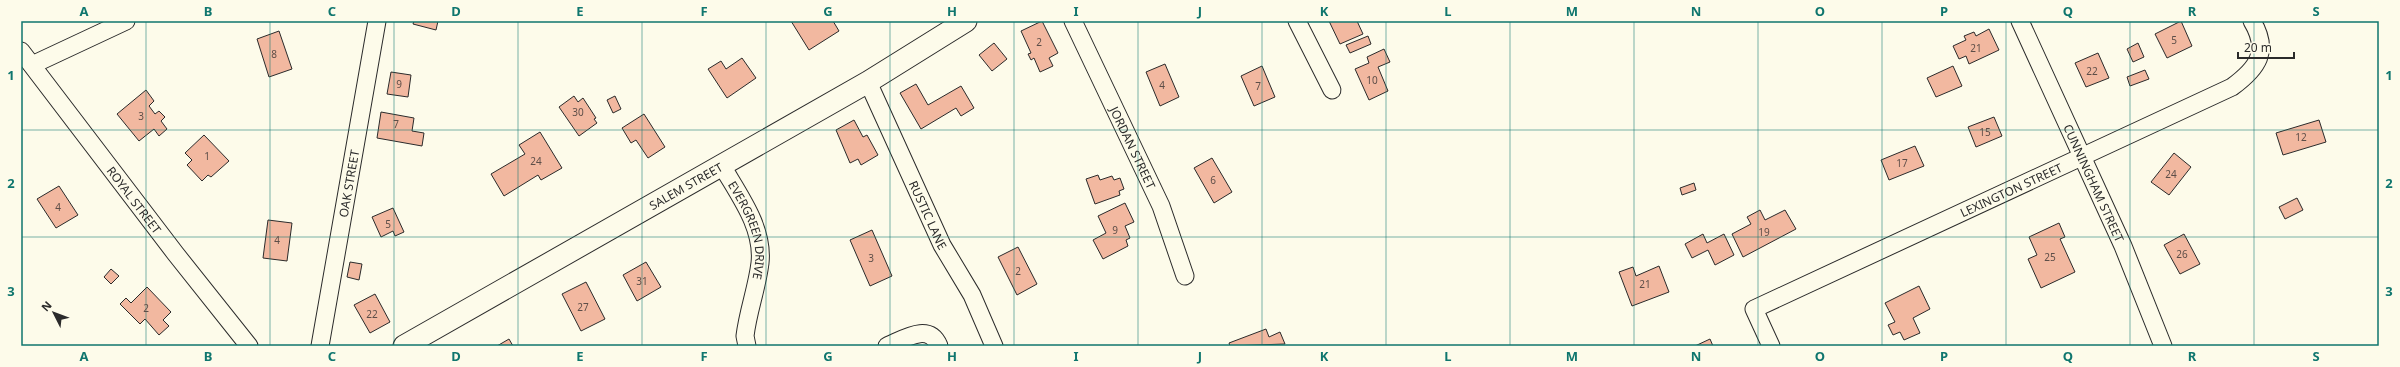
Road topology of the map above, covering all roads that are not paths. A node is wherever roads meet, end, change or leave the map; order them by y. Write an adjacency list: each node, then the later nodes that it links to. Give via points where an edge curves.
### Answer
1 (126, 21): 9 (street)
2 (377, 21): 16 (street, OAK STREET)
3 (966, 21): 10 (street, SALEM STREET)
4 (1073, 21): 14 (street, JORDAN STREET, via 1161,206)
5 (1297, 21): 11 (street)
6 (2020, 21): 12 (street, CUNNINGHAM STREET)
7 (2252, 21): 12 (street, LEXINGTON STREET, via 2262,46 2257,63 2248,75 2232,86)
8 (21, 51): 9 (street, ROYAL STREET)
9 (32, 66): 15 (street, ROYAL STREET)
10 (868, 82): 13 (street, SALEM STREET); 21 (street, RUSTIC LANE, via 942,245 972,295)
11 (1332, 90)
12 (2082, 155): 22 (street, LEXINGTON STREET, via 1754,309); 23 (street, CUNNINGHAM STREET, via 2123,246)
13 (721, 164): 17 (street, SALEM STREET); 18 (street, EVERGREEN DRIVE, via 747,210 759,245 760,262 745,336)
14 (1185, 276)
15 (250, 346)
16 (320, 346)
17 (404, 346)
18 (747, 346)
19 (887, 346): 20 (street, via 921,332 932,336)
20 (939, 346)
21 (994, 346)
22 (1771, 346)
23 (2163, 346)

